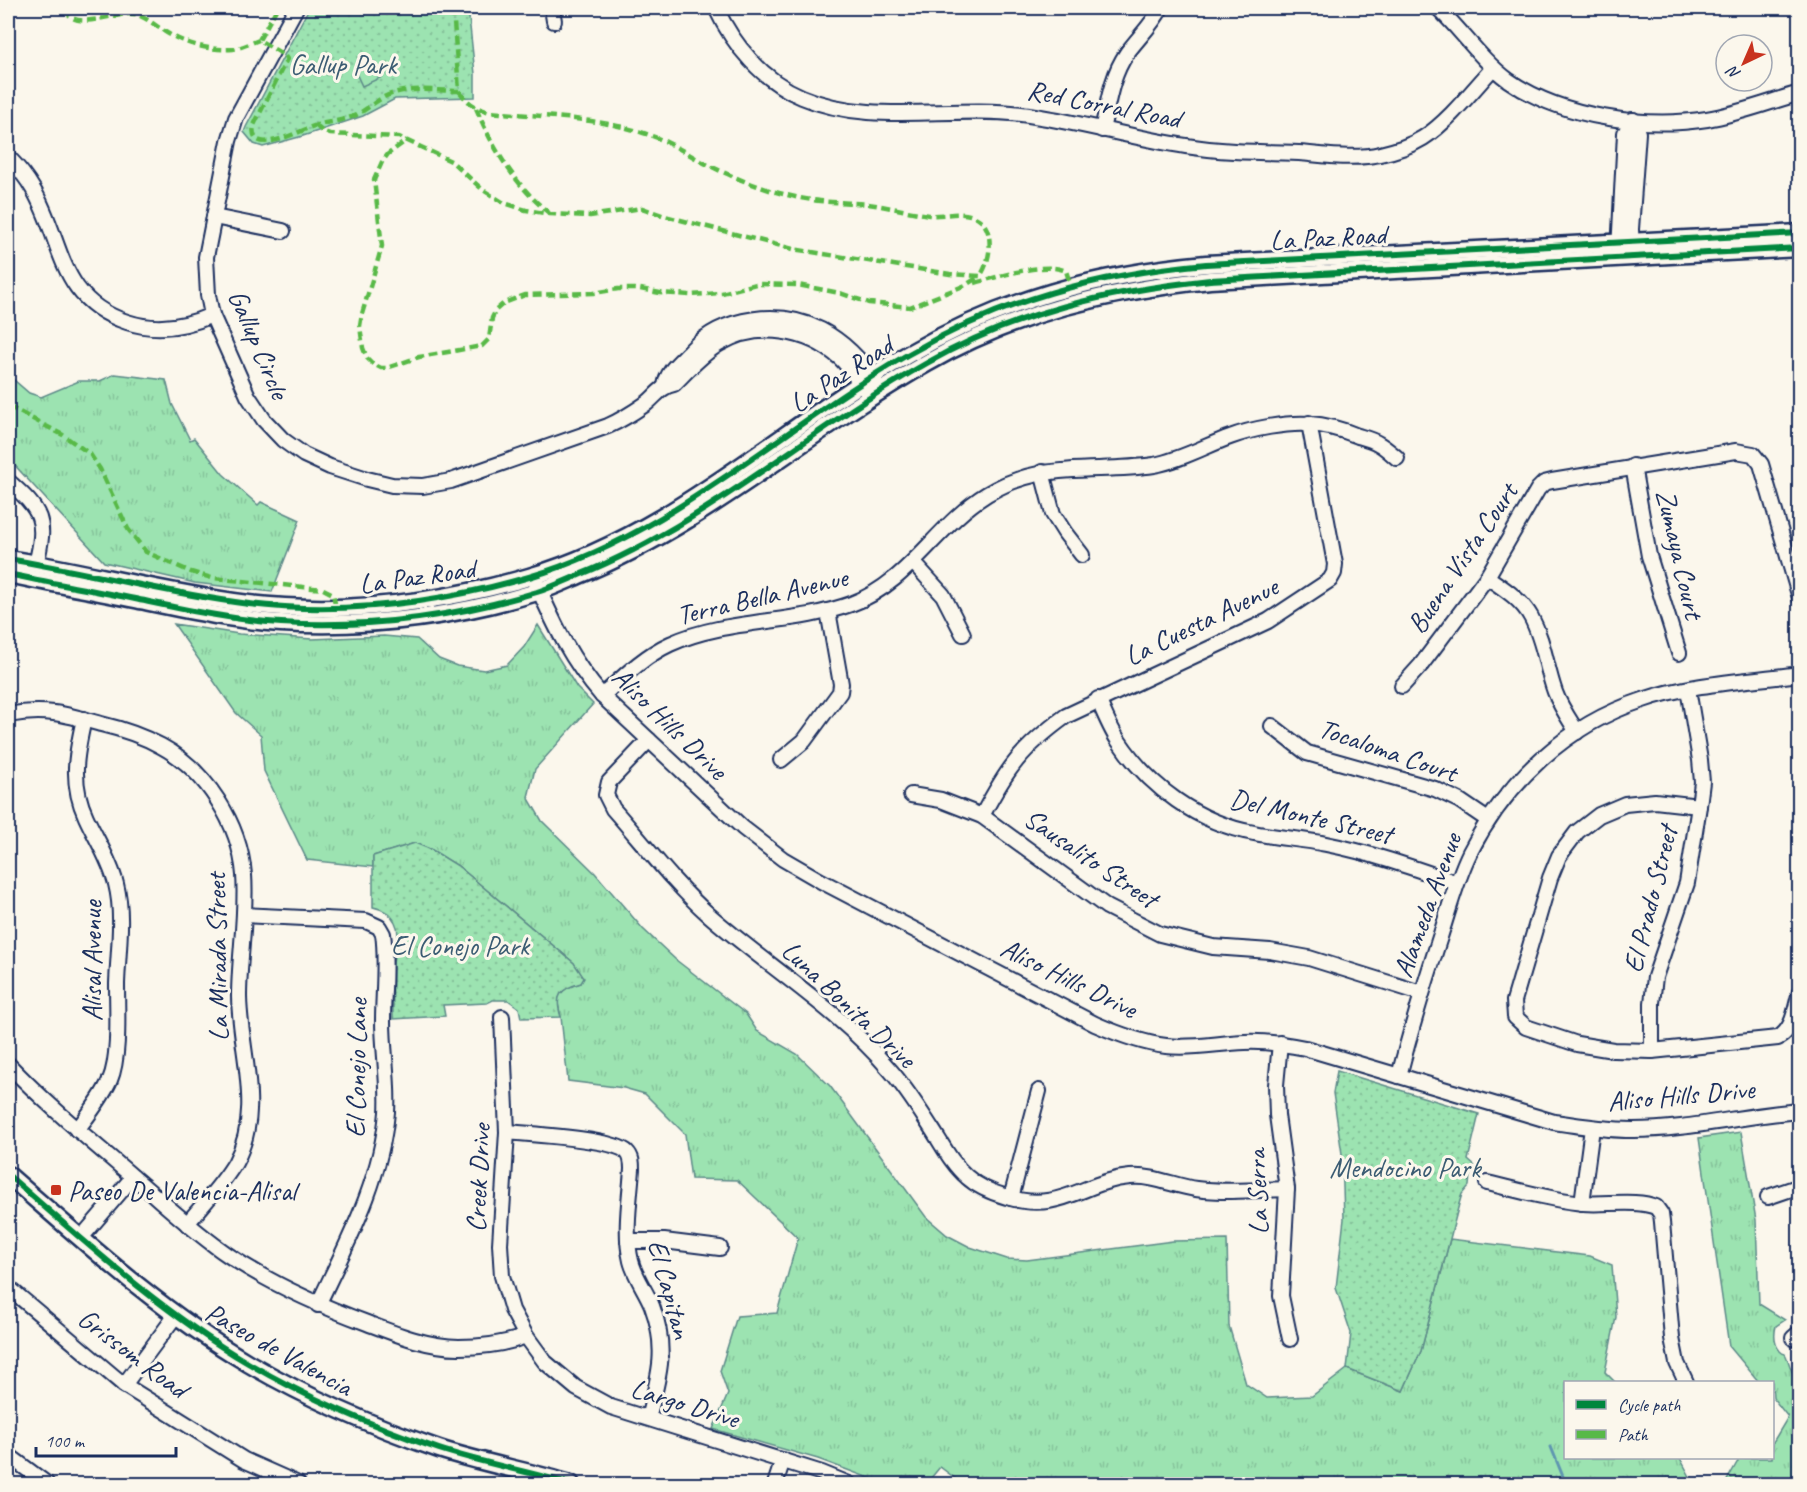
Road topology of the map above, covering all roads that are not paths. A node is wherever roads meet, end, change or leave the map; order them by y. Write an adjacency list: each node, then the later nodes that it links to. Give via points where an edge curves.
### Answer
1 (296, 8): 10 (street, Gallup Circle, via 236,118)
2 (716, 8): 8 (street, Red Corral Road, via 742,52 769,77 799,96 828,107 859,112 987,110)
3 (1161, 8): 8 (street, via 1118,69)
4 (1438, 8): 5 (street)
5 (1493, 68): 7 (street, via 1536,97 1563,108); 8 (street, Red Corral Road, via 1422,139 1360,157 1206,149)
6 (1800, 93): 7 (street, via 1707,119)
7 (1633, 120): 14 (street, via 1638,133)
8 (1102, 130)
9 (8, 157): 15 (street, via 33,190 71,279 98,307 136,325 158,328 193,323)
10 (214, 217): 11 (street); 15 (street, Gallup Circle, via 206,257)
11 (283, 231)
12 (1800, 233): 14 (main road, La Paz Road)
13 (1800, 248): 14 (main road, La Paz Road)
14 (1626, 250): 16 (main road, La Paz Road, via 1210,280 1129,290 1063,306 992,331)
15 (212, 315): 16 (street, Gallup Circle, via 248,396 283,440 330,466 392,485 423,486 451,481 608,426 650,401 665,386 666,376 695,346 735,323 778,318 819,329 849,350)
16 (871, 387): 29 (main road, La Paz Road, via 686,522 606,564)
17 (1309, 423): 18 (street, Terra Bella Avenue, via 1378,442); 20 (street, Terra Bella Avenue, via 1231,436 1155,465); 38 (street, La Cuesta Avenue, via 1335,564 1330,580 1268,621)
18 (1397, 458)
19 (1633, 466): 22 (street, Buena Vista Court, via 1736,451 1753,454 1761,464); 28 (street, Buena Vista Court, via 1544,483); 33 (street, Zumaya Court, via 1649,556)
20 (1042, 472): 23 (street, via 1053,514); 25 (street, Terra Bella Avenue, via 1014,480 963,509)
21 (8, 481): 26 (street, via 29,501 40,520 43,531)
22 (1793, 553): 30 (street)
23 (1082, 555)
24 (8, 559): 26 (main road, La Paz Road)
25 (913, 562): 31 (street, Terra Bella Avenue, via 872,595); 32 (street, via 943,595)
26 (36, 564): 29 (main road, La Paz Road, via 222,600 309,608 411,602)
27 (8, 574): 29 (main road, La Paz Road, via 214,615 314,624 432,616 469,609)
28 (1487, 577): 35 (street, Buena Vista Court); 42 (street, via 1511,593 1530,615 1542,642 1554,690)
29 (536, 583): 37 (street, Aliso Hills Drive, via 564,644)
30 (1800, 598)
31 (828, 611): 37 (street, Terra Bella Avenue, via 718,629 680,640 648,657); 44 (street, via 840,692 804,741)
32 (963, 634)
33 (1679, 653)
34 (1800, 674): 36 (street, Alameda Avenue)
35 (1402, 686)
36 (1688, 689): 42 (street, Alameda Avenue, via 1643,700); 46 (street, El Prado Street, via 1701,760)
37 (602, 696): 43 (street, Aliso Hills Drive)
38 (1098, 699): 47 (street, La Cuesta Avenue, via 1066,716 1020,754 1002,777); 49 (street, Del Monte Street, via 1117,739 1146,776 1180,804 1215,822 1252,833 1380,856)
39 (8, 716): 40 (street, La Mirada Street, via 30,711 58,712)
40 (84, 719): 50 (street, La Mirada Street, via 135,733 163,747 206,784 224,811 238,844 244,874); 61 (street, Alisal Avenue, via 76,754 76,783 85,815 116,884 119,913 116,1050 111,1078)
41 (1272, 726): 48 (street, Tocaloma Court, via 1307,753 1435,789)
42 (1577, 732): 48 (street, Alameda Avenue, via 1526,773)
43 (649, 740): 54 (street, Aliso Hills Drive, via 743,828 783,859 1095,1024 1129,1038 1166,1046); 69 (street, Luna Bonita Drive, via 609,782 606,795 613,809 707,913 819,1003 890,1070 967,1177 989,1191)
44 (781, 760)
45 (911, 795): 47 (street, Sausalito Street, via 941,800)
46 (1700, 806): 55 (street, El Prado Street, via 1687,883 1655,977); 55 (street, via 1655,801 1625,804 1599,815 1577,832 1559,856 1550,878 1514,1001 1515,1017 1526,1027 1577,1044)
47 (982, 816): 52 (street, Sausalito Street, via 1107,907 1160,934 1213,947 1309,958)
48 (1488, 820): 49 (street, Alameda Avenue)
49 (1457, 884): 52 (street, Alameda Avenue)
50 (244, 915): 71 (street, La Mirada Street, via 239,1000 249,1085 247,1130 235,1162); 76 (street, El Conejo Lane, via 366,921 379,927 384,942 387,1112 382,1142 363,1211)
51 (1800, 992): 55 (street, via 1791,1025 1778,1038)
52 (1421, 993): 57 (street, Alameda Avenue)
53 (502, 1017): 62 (street, Creek Drive)
54 (1280, 1042): 57 (street, Aliso Hills Drive); 67 (street, La Serra, via 1277,1114)
55 (1652, 1052)
56 (8, 1064): 61 (street)
57 (1399, 1076): 60 (street, Aliso Hills Drive, via 1554,1122)
58 (1039, 1091): 69 (street)
59 (1800, 1111): 60 (street, Aliso Hills Drive, via 1671,1128)
60 (1592, 1128): 70 (street)
61 (77, 1130): 64 (street)
62 (507, 1132): 73 (street, El Capitan, via 615,1145 629,1153 632,1161); 78 (street, Creek Drive, via 500,1244 502,1276 512,1310)
63 (8, 1175): 72 (main road, Paseo de Valencia)
64 (133, 1177): 71 (street); 72 (street)
65 (1487, 1182): 70 (street)
66 (1800, 1186): 68 (street)
67 (1287, 1189): 69 (street, Luna Bonita Drive, via 1219,1192 1157,1178 1129,1177 1041,1203); 79 (street, La Serra, via 1281,1296)
68 (1768, 1197)
69 (1011, 1198)
70 (1582, 1203): 80 (street, via 1648,1204 1661,1214 1672,1338)
71 (187, 1224): 76 (street, via 228,1255)
72 (81, 1238): 77 (main road, Paseo de Valencia)
73 (628, 1241): 74 (street); 82 (street, El Capitan, via 631,1262 652,1305 659,1330 662,1358)
74 (720, 1248)
75 (8, 1287): 81 (street, Grissom Road)
76 (318, 1305): 78 (street, via 426,1343 458,1347)
77 (176, 1315): 81 (street); 85 (main road, Paseo de Valencia, via 248,1363 328,1404 440,1449)
78 (526, 1336): 82 (street, Largo Drive, via 544,1362 576,1388 611,1407)
79 (1290, 1339)
80 (1685, 1381)
81 (124, 1385): 87 (street, Grissom Road, via 244,1460)
82 (648, 1418): 84 (street, Largo Drive)
83 (8, 1455): 86 (street)
84 (783, 1460): 88 (street); 89 (street, Largo Drive)
85 (567, 1484)
86 (46, 1485)
87 (298, 1485)
88 (775, 1485)
89 (849, 1485)

